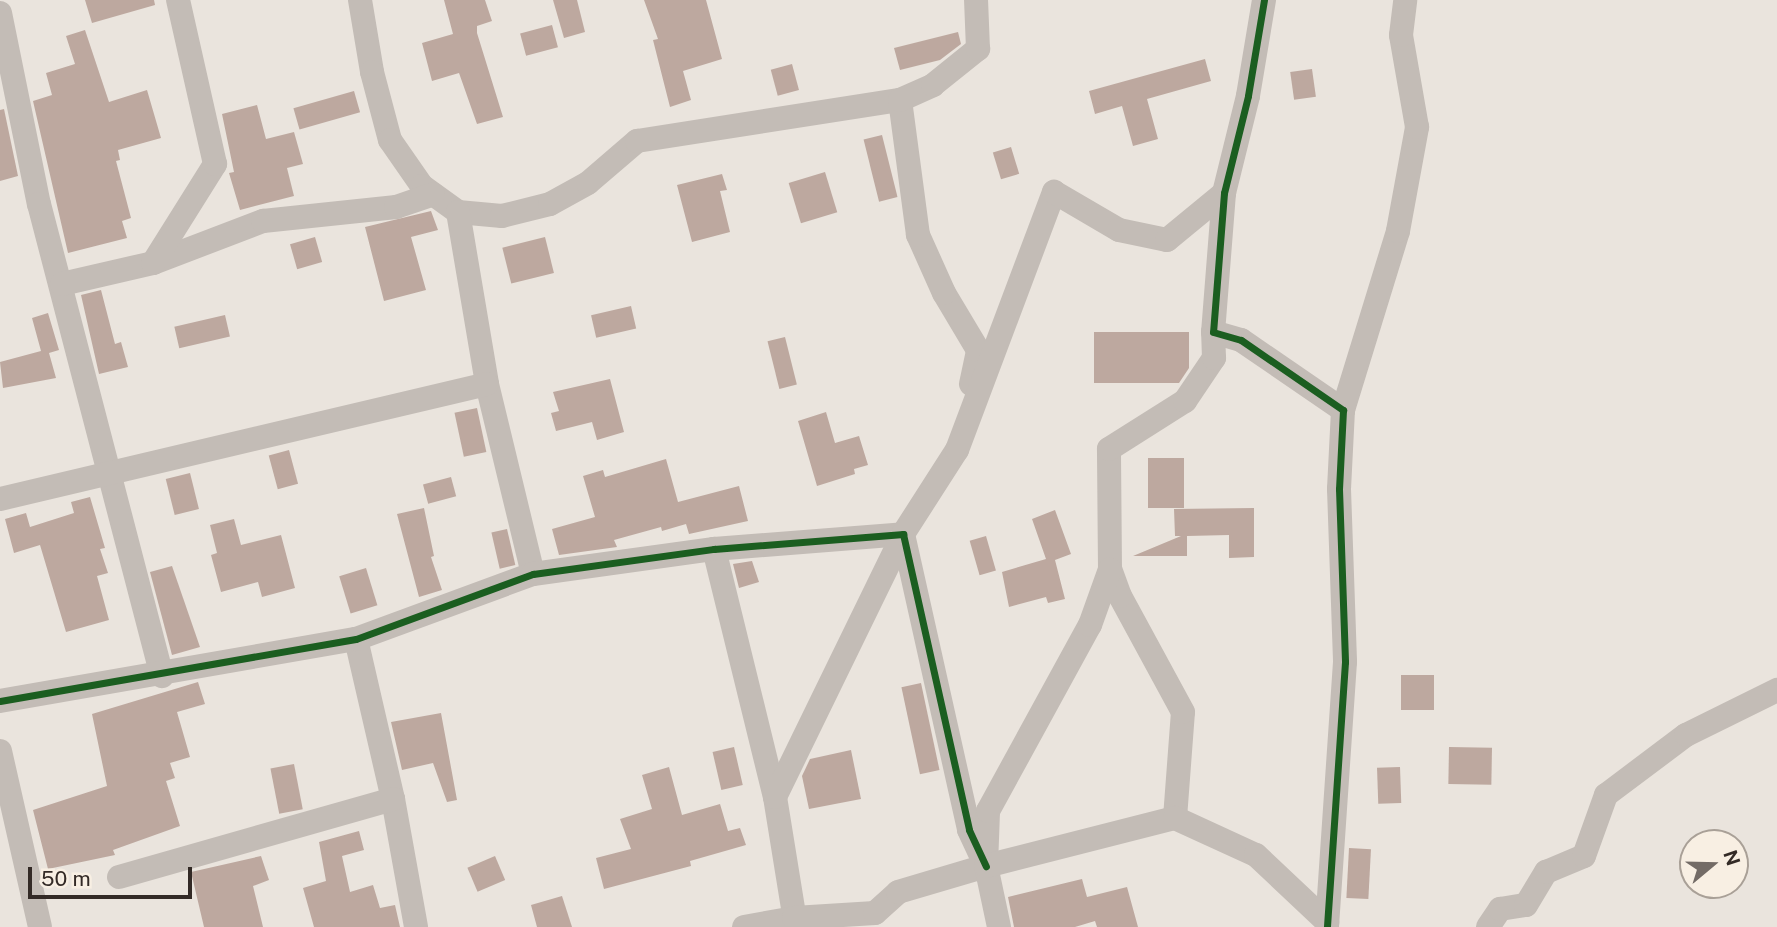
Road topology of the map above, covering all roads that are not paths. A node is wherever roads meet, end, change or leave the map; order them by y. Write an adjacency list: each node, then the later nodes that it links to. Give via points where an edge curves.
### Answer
1 (178, 0): 11 (street, via 215,164)
2 (360, 0): 9 (street, via 390,139)
3 (976, 0): 7 (street, via 978,49 933,85)
4 (1264, 0): 8 (street, via 1248,96)
5 (1405, 0): 15 (street, via 1401,35 1417,127 1398,231)
6 (0, 13): 12 (street, via 39,204)
7 (900, 100): 10 (street, via 637,141 588,183 550,204 502,216); 16 (street, via 918,235 944,293 978,350)
8 (1224, 193): 13 (street); 16 (street, via 1167,240 1119,230 1054,192)
9 (433, 194): 10 (street); 11 (street, via 396,207 263,221)
10 (458, 212): 14 (street)
11 (153, 263): 12 (street)
12 (62, 284): 17 (street)
13 (1213, 332): 15 (street, via 1241,340); 21 (street, via 1214,358 1185,401 1110,449)
14 (487, 384): 17 (street); 22 (street)
15 (1343, 410): 35 (street, via 1339,489 1345,662)
16 (957, 450): 19 (street)
17 (108, 473): 18 (street); 24 (street)
18 (0, 499)
19 (903, 534): 20 (street); 28 (street); 31 (street, via 969,830)
20 (714, 549): 22 (street); 28 (street)
21 (1110, 569): 30 (street, via 1120,597 1183,712); 31 (street, via 1090,625 988,811)
22 (533, 574): 23 (street)
23 (356, 639): 24 (street); 29 (street)
24 (162, 676): 26 (street)
25 (1777, 690): 40 (street, via 1686,735 1606,795 1584,856 1546,872 1526,905 1500,909)
26 (0, 701)
27 (0, 751): 36 (street)
28 (775, 797): 34 (street)
29 (393, 799): 32 (street); 37 (street)
30 (1175, 818): 31 (street); 35 (street, via 1256,855)
31 (986, 866): 33 (street, via 898,892); 39 (street)
32 (119, 877)
33 (871, 920): 34 (street)
34 (795, 922): 38 (street)
35 (1327, 925)
36 (40, 927)
37 (416, 927)
38 (744, 927)
39 (999, 927)
40 (1488, 927)

